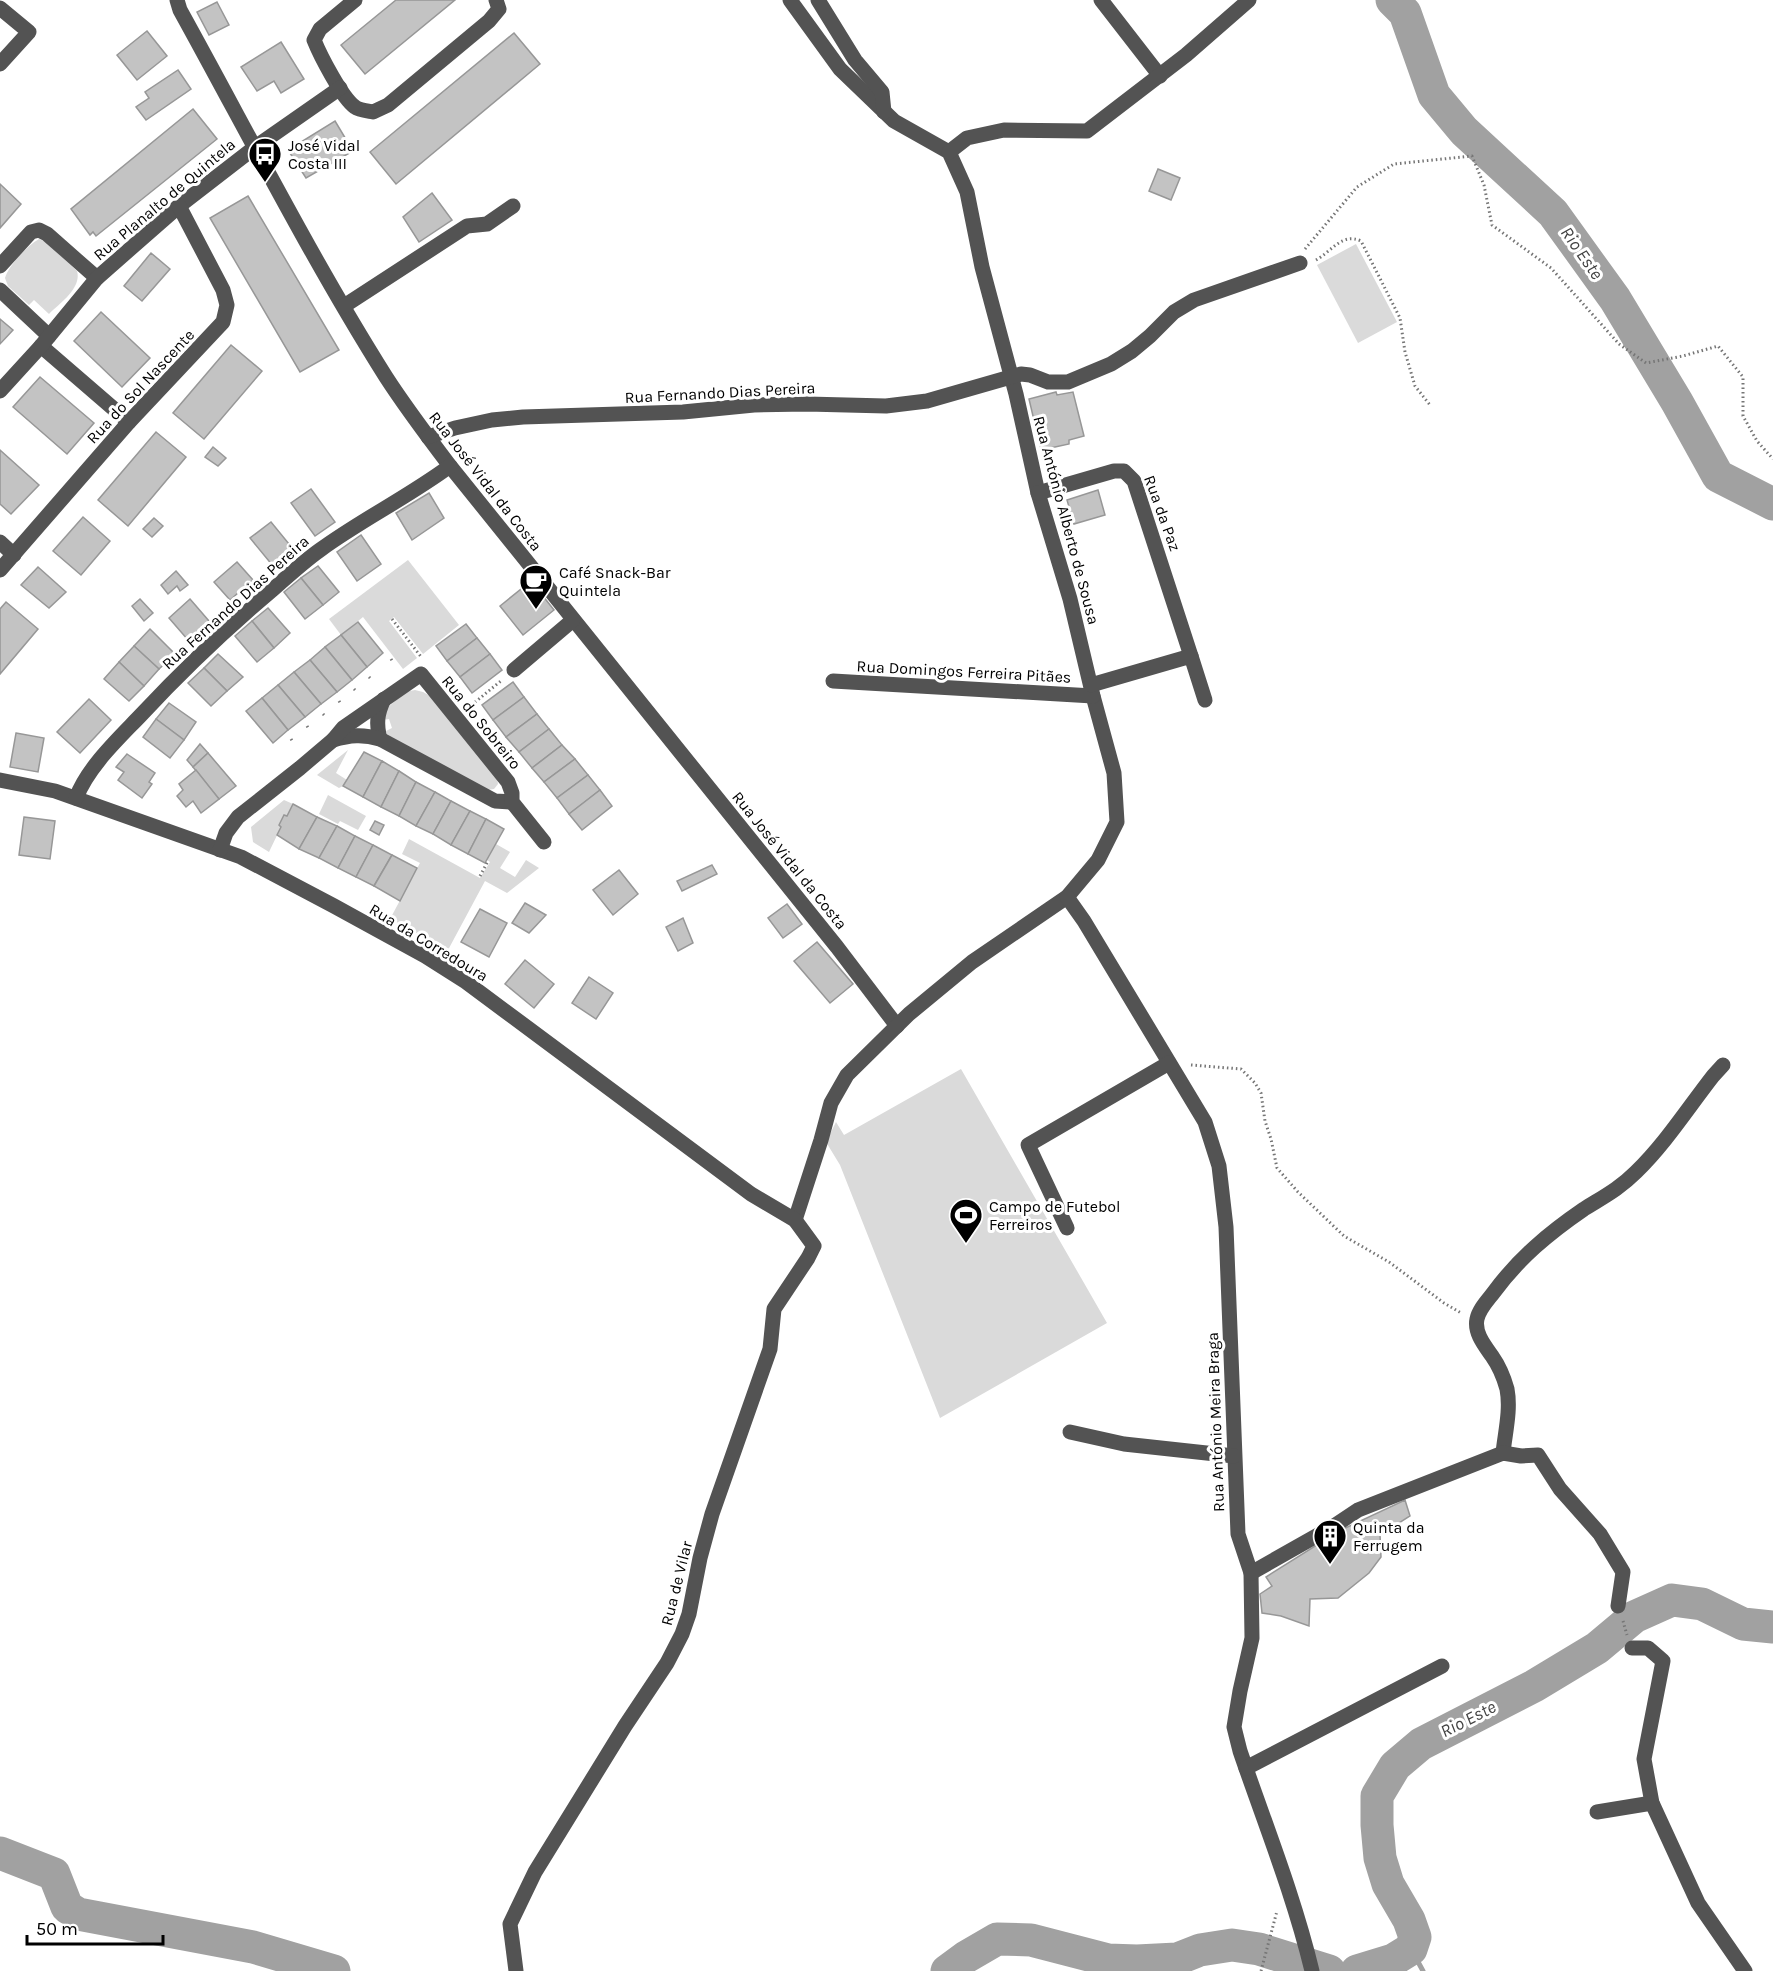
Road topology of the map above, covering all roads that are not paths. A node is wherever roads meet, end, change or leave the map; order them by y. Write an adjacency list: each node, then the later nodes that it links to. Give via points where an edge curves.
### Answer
1 (177, 0): 13 (street, Rua José Vidal da Costa)
2 (355, 0): 11 (street, via 320,29 314,40)
3 (496, 0): 11 (street, via 499,9 489,21 388,105 373,112 355,106)
4 (790, 0): 12 (street, via 840,69)
5 (819, 0): 12 (street, via 855,60 882,92)
6 (1101, 0): 10 (street)
7 (1249, 0): 10 (street)
8 (0, 8): 9 (street, via 29,32)
9 (0, 64)
10 (1160, 76): 14 (street, via 1087,131 1004,130 967,138)
11 (340, 88): 13 (street, Rua Planalto de Quintela)
12 (884, 112): 14 (street)
13 (254, 148): 15 (street, Rua Planalto de Quintela); 21 (street, Rua José Vidal da Costa)
14 (949, 152): 23 (street, Rua António Alberto de Sousa, via 967,192 982,267)
15 (179, 206): 19 (street, Rua Planalto de Quintela); 25 (street, Rua do Sol Nascente, via 227,305 223,322)
16 (513, 206): 21 (street, via 487,224 468,226)
17 (1295, 265): 23 (street, via 1194,300 1174,312 1132,351 1068,382)
18 (0, 266): 19 (street, Rua Planalto de Quintela, via 31,232 39,230)
19 (97, 278): 22 (street, Rua Planalto de Quintela)
20 (0, 290): 22 (street)
21 (344, 306): 26 (street, Rua José Vidal da Costa)
22 (45, 341): 24 (street, Rua Planalto de Quintela); 25 (street)
23 (1012, 376): 26 (street, Rua Fernando Dias Pereira, via 927,401 886,406 754,405 683,412 523,417 492,420); 28 (street, Rua António Alberto de Sousa)
24 (0, 391)
25 (129, 422): 30 (street, Rua do Sol Nascente)
26 (428, 437): 27 (street, Rua José Vidal da Costa)
27 (450, 466): 32 (street, Rua José Vidal da Costa); 42 (street, Rua Fernando Dias Pereira, via 319,551 252,608 169,684 108,750)
28 (1038, 493): 33 (street, Rua da Paz, via 1114,471 1130,475); 36 (street, Rua António Alberto de Sousa)
29 (0, 542): 30 (street)
30 (14, 555): 31 (street, Rua do Sol Nascente)
31 (0, 570)
32 (573, 620): 34 (street); 47 (street, Rua José Vidal da Costa)
33 (1191, 656): 36 (street); 38 (street, Rua da Paz)
34 (508, 674)
35 (833, 681): 36 (street, Rua Domingos Ferreira Pitães)
36 (1092, 691): 46 (street, Rua António Alberto de Sousa, via 1114,773 1117,822 1098,860)
37 (384, 699): 39 (street, via 376,722); 40 (street, Rua do Sobreiro, via 343,728); 43 (street, Rua do Sobreiro, via 421,674 508,782)
38 (1205, 700)
39 (380, 739): 40 (street, via 350,735); 43 (street, via 495,801)
40 (333, 740): 45 (street, Rua do Sobreiro, via 238,817)
41 (0, 780): 42 (street, Rua da Corredoura)
42 (75, 798): 45 (street, Rua da Corredoura)
43 (512, 802): 44 (street, Rua do Sobreiro)
44 (544, 842)
45 (220, 850): 50 (street, Rua da Corredoura, via 334,906 466,982 751,1194)
46 (1070, 893): 47 (street, via 972,962); 48 (street, Rua António Meira Braga)
47 (897, 1026): 50 (street, via 847,1075 831,1103)
48 (1169, 1064): 51 (street, via 1028,1145); 54 (street, Rua António Meira Braga, via 1205,1122 1219,1166 1226,1227)
49 (1724, 1065): 53 (street, via 1651,1157 1617,1190 1532,1249 1509,1271 1480,1310 1476,1320 1478,1331 1502,1373 1507,1391)
50 (795, 1220): 62 (street, Rua de Vilar, via 814,1246 774,1309 770,1349 712,1514 682,1634 536,1872 510,1923)
51 (1067, 1228)
52 (1070, 1432): 54 (street, via 1124,1444)
53 (1503, 1453): 55 (street, via 1358,1510); 56 (street, via 1539,1455 1560,1489 1600,1534 1623,1572)
54 (1233, 1456): 55 (street, Rua António Meira Braga, via 1238,1534)
55 (1251, 1573): 59 (street, Rua António Meira Braga, via 1252,1638 1234,1727)
56 (1618, 1606)
57 (1632, 1648): 60 (street, via 1648,1648 1663,1661 1644,1759)
58 (1442, 1666): 59 (street)
59 (1246, 1768): 63 (street, Rua António Meira Braga, via 1305,1942)
60 (1652, 1803): 61 (street); 64 (street, via 1698,1903)
61 (1597, 1812)
62 (516, 1971)
63 (1311, 1971)
64 (1745, 1971)

